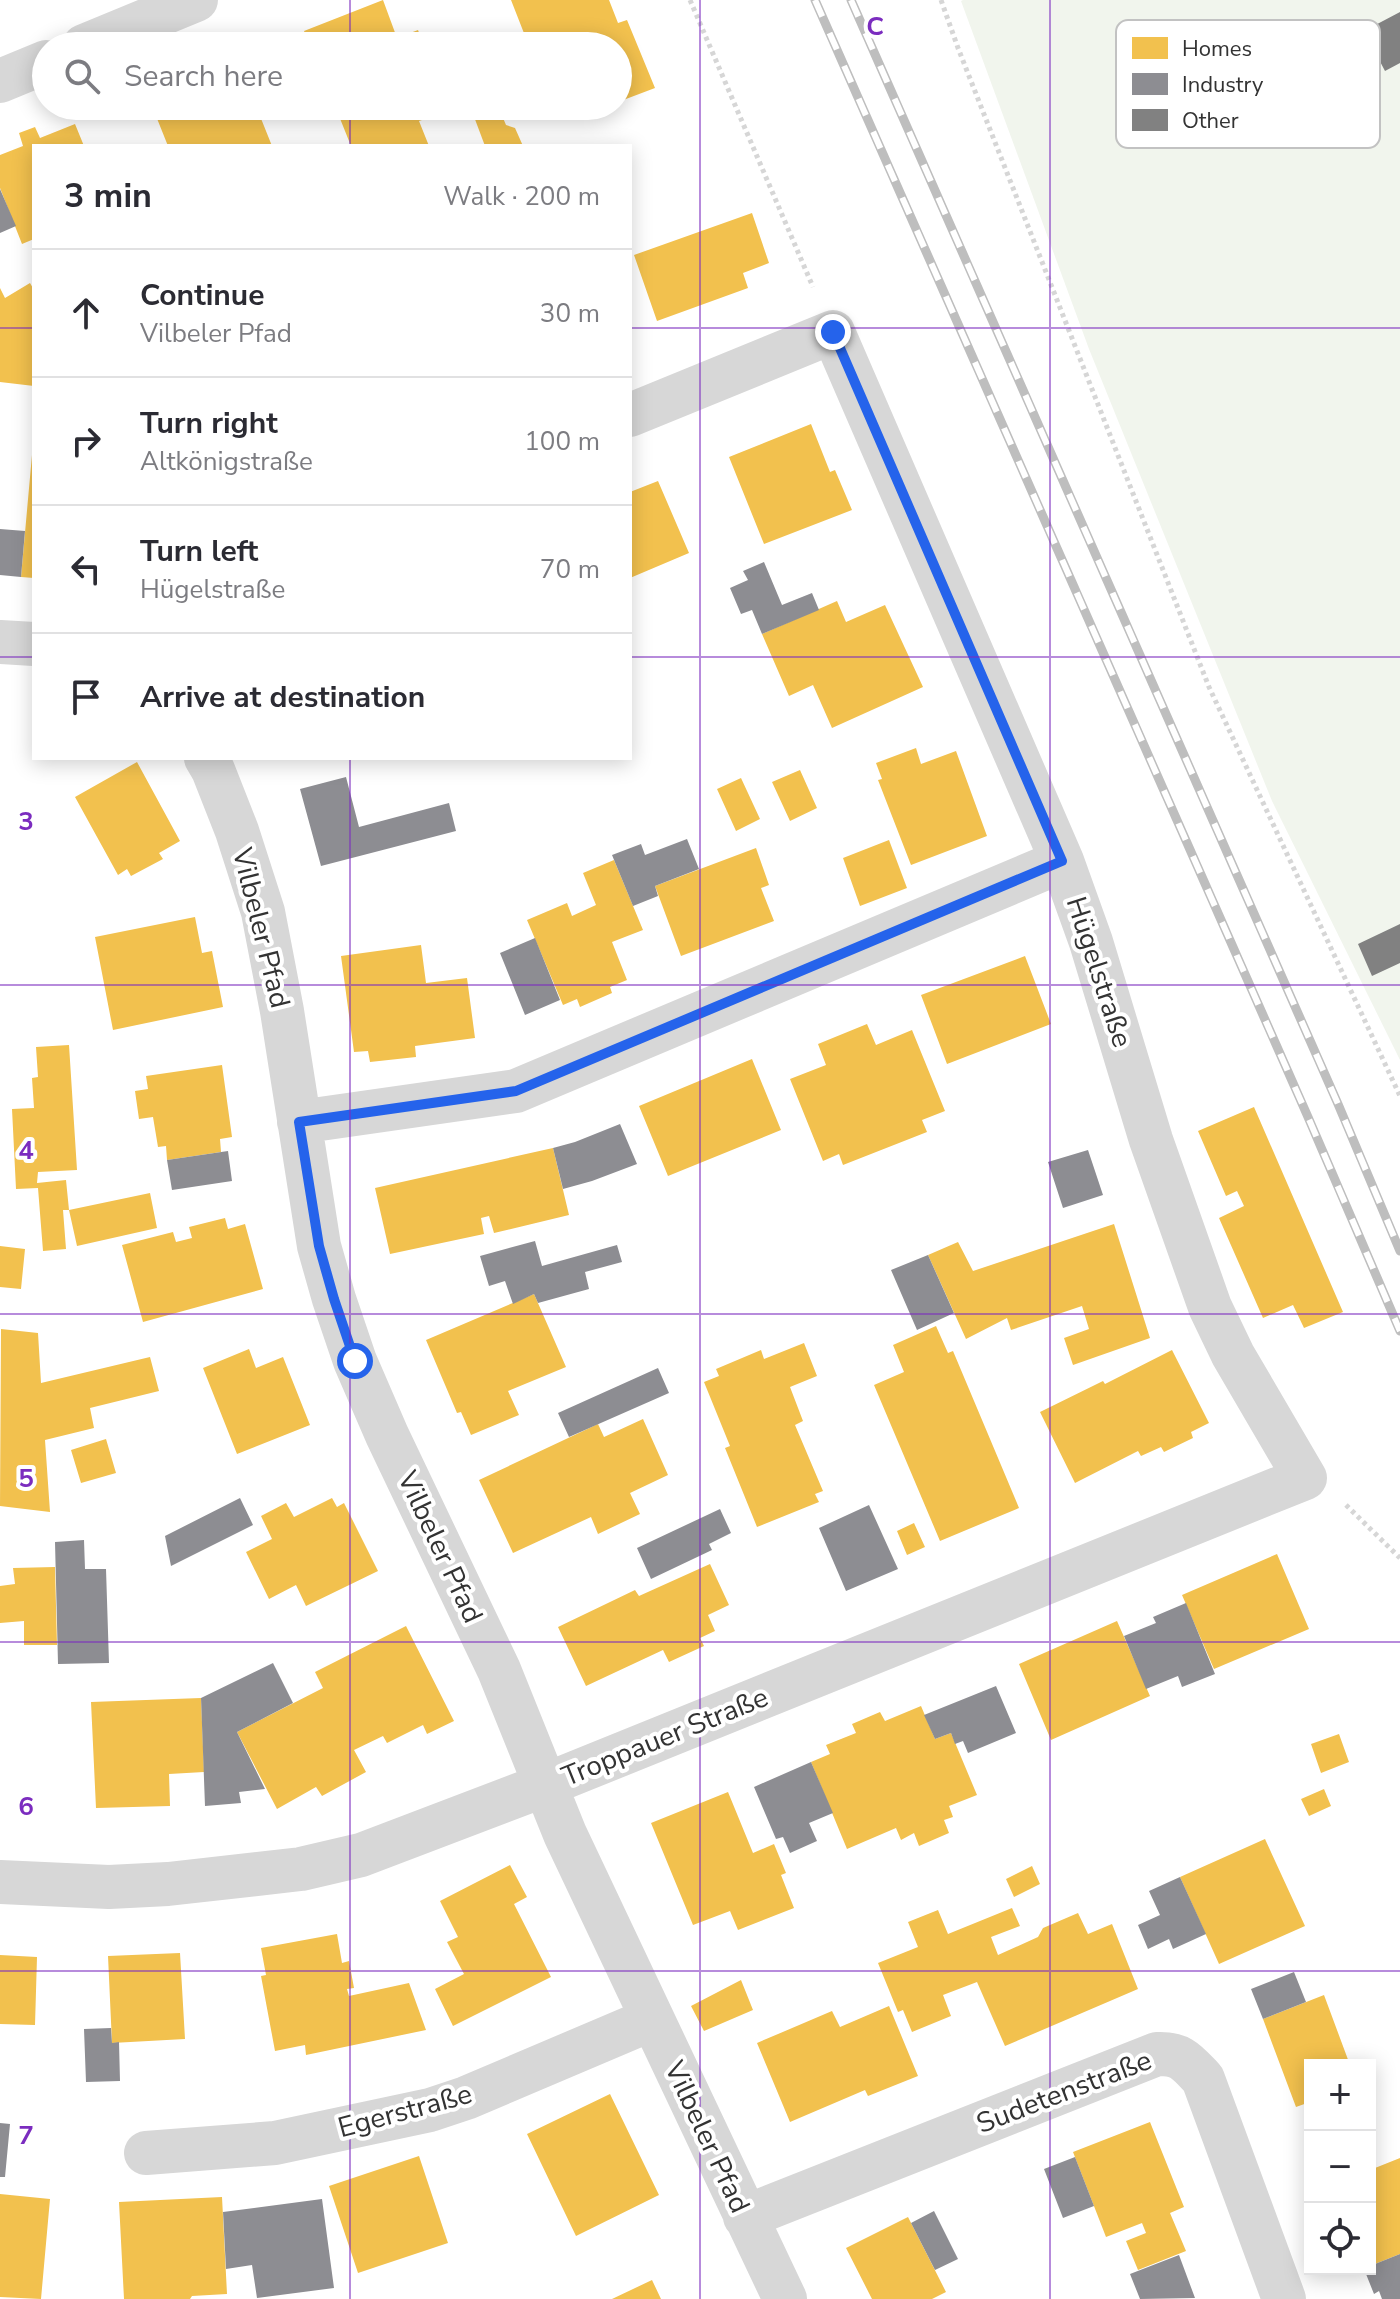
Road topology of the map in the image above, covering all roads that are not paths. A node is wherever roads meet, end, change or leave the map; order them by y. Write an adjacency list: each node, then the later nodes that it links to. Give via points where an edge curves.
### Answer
1 (196, 0): 2 (street)
2 (118, 32)
3 (32, 68): 4 (street)
4 (0, 81)
5 (632, 414): 9 (street, Hügelstraße, via 833,332)
6 (0, 642): 7 (street)
7 (32, 644)
8 (207, 760): 10 (street, Vilbeler Pfad, via 263,912)
9 (1062, 861): 10 (street, via 516,1091); 11 (street, Hügelstraße, via 1210,1307)
10 (299, 1122): 12 (street, Vilbeler Pfad, via 319,1246 355,1361 499,1670)
11 (1305, 1478): 12 (street, Troppauer Straße)
12 (545, 1785): 13 (street, Troppauer Straße, via 397,1843 301,1869 109,1887); 14 (street, Vilbeler Pfad)
13 (0, 1882)
14 (652, 2019): 15 (street, Egerstraße, via 430,2110 275,2143); 16 (street, Vilbeler Pfad)
15 (146, 2153)
16 (745, 2217): 17 (street, Vilbeler Pfad); 18 (street, Sudetenstraße, via 1157,2054 1171,2053 1203,2079)
17 (785, 2299)
18 (1284, 2299)

